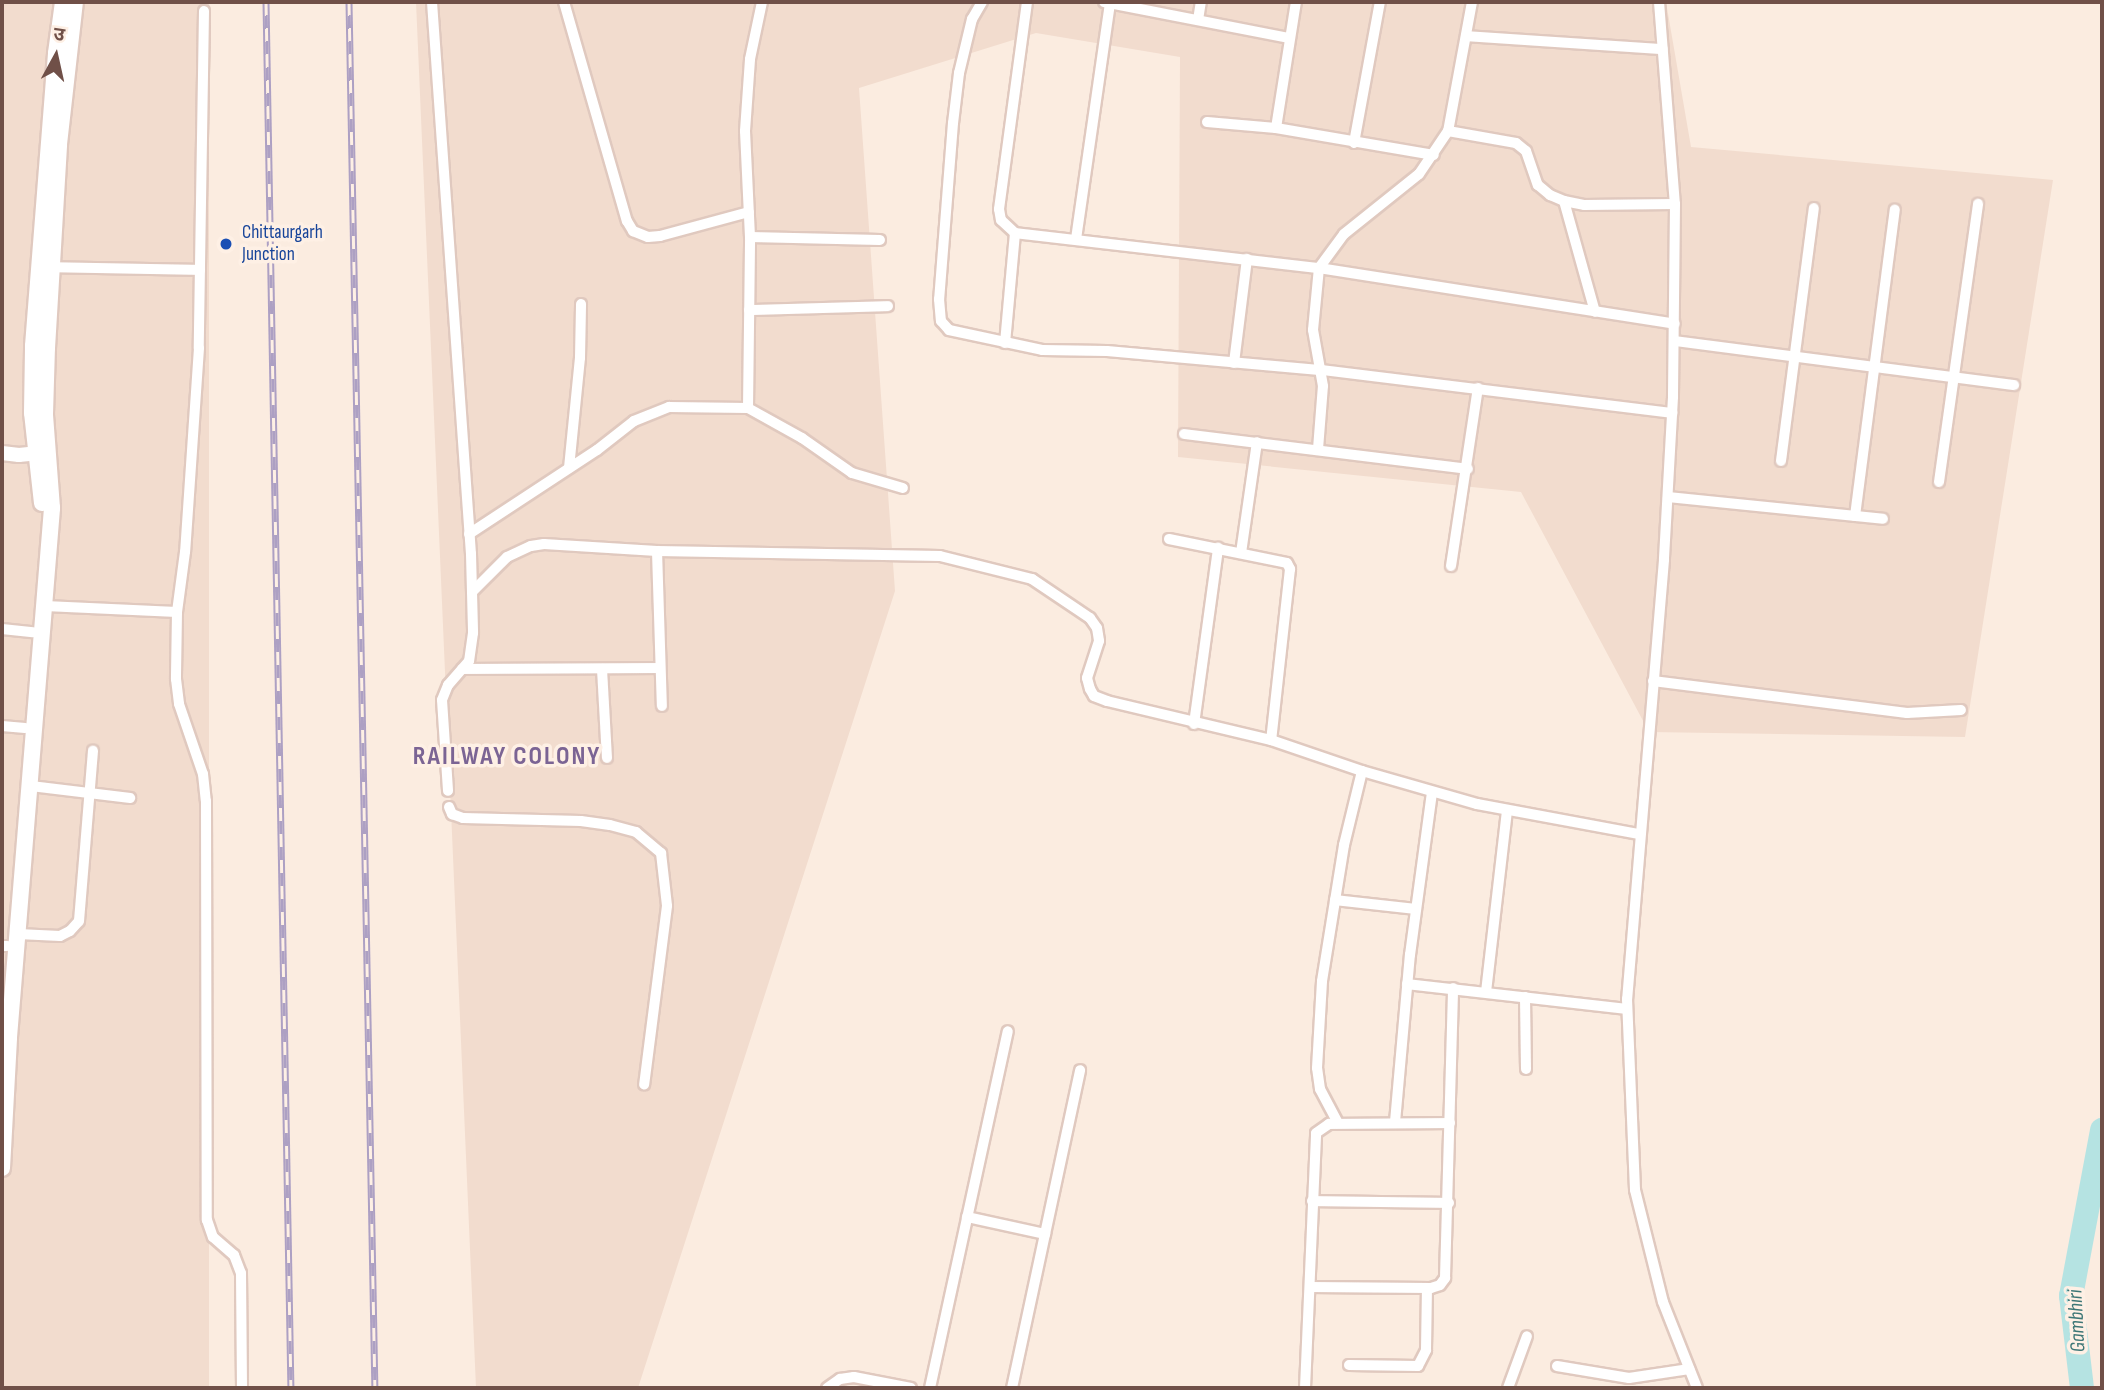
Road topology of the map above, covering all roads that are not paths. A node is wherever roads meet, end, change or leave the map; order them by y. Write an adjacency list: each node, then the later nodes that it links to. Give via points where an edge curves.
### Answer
1 (63, 2): 35 (main road, via 56,53)
2 (75, 2): 35 (main road)
3 (432, 2): 67 (street)
4 (564, 2): 29 (street, via 633,231 660,236)
5 (762, 2): 29 (street, via 746,95)
6 (982, 2): 44 (street, via 972,19 958,73 939,313 945,327 958,335)
7 (1027, 2): 30 (street, via 999,209 1001,220)
8 (1108, 2): 15 (street); 32 (street)
9 (1201, 2): 15 (street)
10 (1296, 2): 17 (street)
11 (1380, 2): 22 (street)
12 (1472, 2): 16 (street)
13 (1659, 2): 18 (street)
14 (204, 11): 37 (street)
15 (1198, 20): 17 (street)
16 (1466, 36): 18 (street); 21 (street)
17 (1290, 38): 20 (street)
18 (1663, 49): 25 (street)
19 (1207, 122): 20 (street)
20 (1276, 128): 22 (street)
21 (1448, 131): 23 (street); 24 (street, via 1516,143 1525,150 1538,184)
22 (1354, 143): 23 (street)
23 (1434, 155): 36 (street, via 1400,191 1344,234)
24 (1564, 201): 25 (street); 41 (street)
25 (1675, 204): 42 (street)
26 (1978, 204): 49 (street)
27 (1814, 208): 45 (street)
28 (1895, 210): 47 (street)
29 (749, 212): 31 (street)
30 (1015, 233): 32 (street); 44 (street)
31 (750, 237): 33 (street); 40 (street)
32 (1076, 239): 34 (street)
33 (880, 240)
34 (1247, 259): 36 (street); 46 (street)
35 (46, 267): 37 (street); 57 (main road)
36 (1319, 268): 41 (street); 48 (street, via 1313,330)
37 (200, 270): 75 (street, via 186,552)
38 (581, 304): 60 (street)
39 (888, 306): 40 (street)
40 (749, 310): 52 (street)
41 (1595, 312): 42 (street)
42 (1675, 324): 43 (street)
43 (1675, 341): 45 (street); 53 (street)
44 (1005, 343): 46 (street, via 1042,350)
45 (1794, 357): 47 (street); 59 (street)
46 (1234, 363): 48 (street)
47 (1875, 367): 49 (street); 65 (street)
48 (1322, 370): 51 (street); 56 (street)
49 (1954, 377): 50 (street); 62 (street)
50 (2014, 385)
51 (1478, 388): 53 (street); 61 (street)
52 (748, 408): 60 (street, via 655,410); 63 (street, via 852,473)
53 (1672, 413): 64 (street)
54 (1184, 434): 55 (street)
55 (1257, 442): 56 (street); 71 (street)
56 (1318, 449): 61 (street)
57 (41, 452): 58 (street); 74 (main road, via 52,508); 77 (main road, via 43,508)
58 (2, 453)
59 (1781, 461)
60 (569, 468): 67 (street)
61 (1468, 470): 72 (street)
62 (1939, 482)
63 (903, 488)
64 (1668, 497): 65 (street); 81 (street)
65 (1855, 516): 66 (street)
66 (1883, 519)
67 (469, 534): 73 (street)
68 (1169, 539): 69 (street)
69 (1217, 548): 71 (street); 84 (street)
70 (657, 551): 73 (street, via 531,546 507,557); 78 (street); 84 (street, via 940,555 1020,575 1058,594 1097,628 1099,641 1087,678 1094,695)
71 (1241, 553): 87 (street, via 1280,559 1290,569)
72 (1451, 566)
73 (472, 592): 80 (street, via 472,647)
74 (45, 606): 75 (street); 91 (main road)
75 (177, 612): 126 (street, via 179,704 203,774 208,824 207,1220 213,1237 234,1255 241,1273)
76 (2, 629): 77 (street)
77 (33, 632): 86 (main road)
78 (660, 668): 79 (street); 82 (street)
79 (602, 669): 80 (street); 89 (street)
80 (462, 670): 92 (street, via 442,700)
81 (1653, 681): 83 (street, via 1907,713); 98 (street)
82 (662, 706)
83 (1961, 710)
84 (1194, 724): 87 (street)
85 (2, 726): 86 (street)
86 (25, 728): 101 (main road)
87 (1270, 740): 90 (street)
88 (93, 751): 93 (street)
89 (607, 758)
90 (1362, 771): 94 (street); 99 (street)
91 (31, 786): 93 (street); 101 (main road)
92 (448, 791)
93 (90, 793): 95 (street); 101 (street, via 76,926 60,936)
94 (1432, 793): 97 (street); 100 (street)
95 (130, 798)
96 (449, 807): 111 (street, via 452,814 463,817 610,825 636,832 661,853 667,905)
97 (1507, 811): 98 (street); 104 (street)
98 (1639, 834): 107 (street)
99 (1335, 900): 100 (street); 113 (street, via 1322,981 1317,1068 1320,1089)
100 (1416, 909): 102 (street)
101 (9, 942): 106 (main road); 115 (main road)
102 (1407, 984): 103 (street); 112 (street)
103 (1453, 988): 104 (street); 114 (street)
104 (1486, 992): 105 (street)
105 (1525, 997): 107 (street); 109 (street)
106 (2, 1004)
107 (1627, 1009): 125 (street, via 1635,1190 1663,1302)
108 (1008, 1031): 118 (street)
109 (1526, 1069)
110 (1080, 1070): 119 (street)
111 (644, 1085)
112 (1395, 1122): 113 (street); 114 (street)
113 (1338, 1124): 116 (street, via 1320,1127 1316,1133)
114 (1450, 1124): 117 (street)
115 (2, 1168)
116 (1312, 1201): 117 (street); 120 (street)
117 (1449, 1203): 121 (street, via 1448,1269 1440,1285)
118 (967, 1217): 119 (street); 129 (street)
119 (1045, 1234): 130 (street)
120 (1310, 1287): 121 (street); 131 (street)
121 (1427, 1288): 123 (street, via 1426,1350 1418,1366)
122 (1527, 1336): 132 (street)
123 (1349, 1365)
124 (1558, 1366): 125 (street, via 1629,1378)
125 (1689, 1369): 133 (street)
126 (242, 1388)
127 (827, 1388): 128 (street, via 854,1377)
128 (911, 1388)
129 (930, 1388)
130 (1012, 1388)
131 (1306, 1388)
132 (1508, 1388)
133 (1697, 1388)

